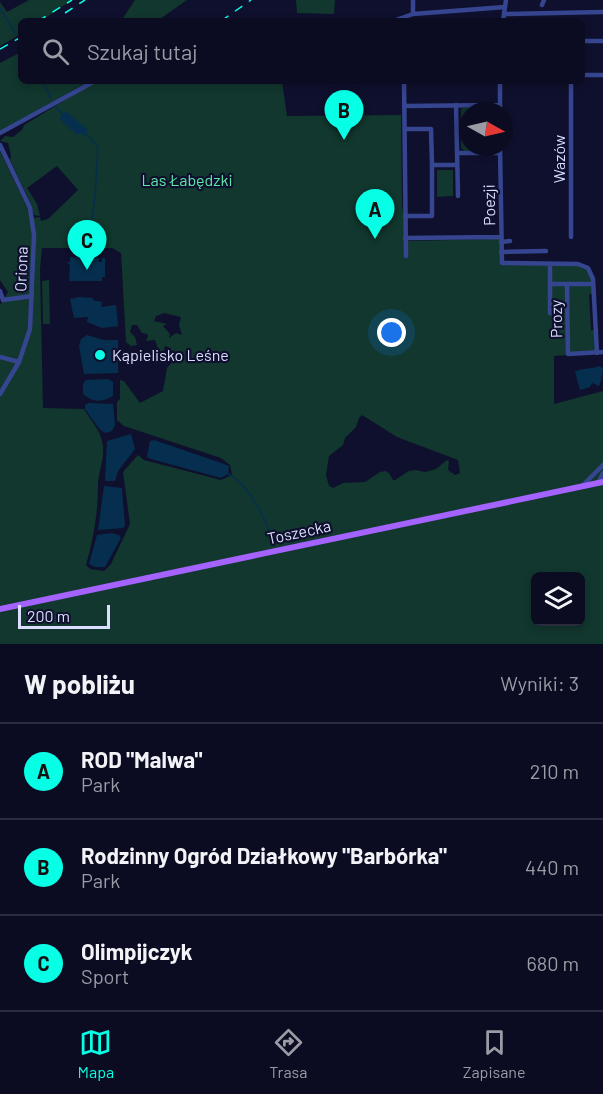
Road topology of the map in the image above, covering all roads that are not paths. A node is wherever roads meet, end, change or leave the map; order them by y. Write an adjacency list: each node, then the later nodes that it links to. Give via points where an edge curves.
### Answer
1 (413, 0): 5 (street)
2 (506, 0): 3 (street)
3 (505, 7): 5 (street); 6 (street)
4 (603, 12): 6 (street)
5 (413, 14): 7 (street)
6 (504, 14): 8 (street)
7 (402, 18)
8 (503, 18)
9 (585, 41): 10 (street)
10 (603, 41)
11 (585, 75): 12 (street)
12 (603, 75)
13 (90, 84): 22 (street)
14 (404, 84): 20 (street)
15 (500, 84): 17 (street)
16 (571, 84): 30 (street, Wazów)
17 (500, 102)
18 (456, 105): 19 (street); 20 (street); 24 (street)
19 (459, 105)
20 (404, 106): 21 (street)
21 (405, 129): 26 (street, via 431,129); 29 (street)
22 (0, 133)
23 (0, 144): 42 (street, Oriona, via 32,215)
24 (457, 153): 27 (street)
25 (500, 156): 32 (street, Poezji)
26 (432, 165): 27 (street); 29 (street, via 432,216)
27 (457, 165): 28 (street)
28 (458, 196)
29 (405, 216): 31 (street)
30 (572, 237)
31 (405, 238): 32 (street); 36 (street)
32 (501, 239): 33 (street); 35 (street, Poezji)
33 (510, 242)
34 (546, 251): 35 (street)
35 (501, 252): 37 (street, Poezji, via 501,263)
36 (405, 256)
37 (550, 264): 38 (street); 40 (street, via 582,265 591,272)
38 (550, 284): 39 (street, Prozy); 43 (street)
39 (567, 284): 40 (street, Prozy); 44 (street, Prozy, via 568,354)
40 (593, 284): 44 (street)
41 (0, 291): 42 (street, via 3,302)
42 (32, 296): 46 (street, Oriona, via 30,329)
43 (550, 313)
44 (600, 353)
45 (0, 357): 46 (street)
46 (19, 362): 47 (street, Oriona)
47 (0, 394)
48 (603, 465): 49 (street)
49 (596, 473): 51 (street); 52 (street)
50 (603, 473): 51 (street)
51 (601, 482): 52 (main road, Toszecka)
52 (582, 486): 53 (main road, Toszecka)
53 (0, 609)

